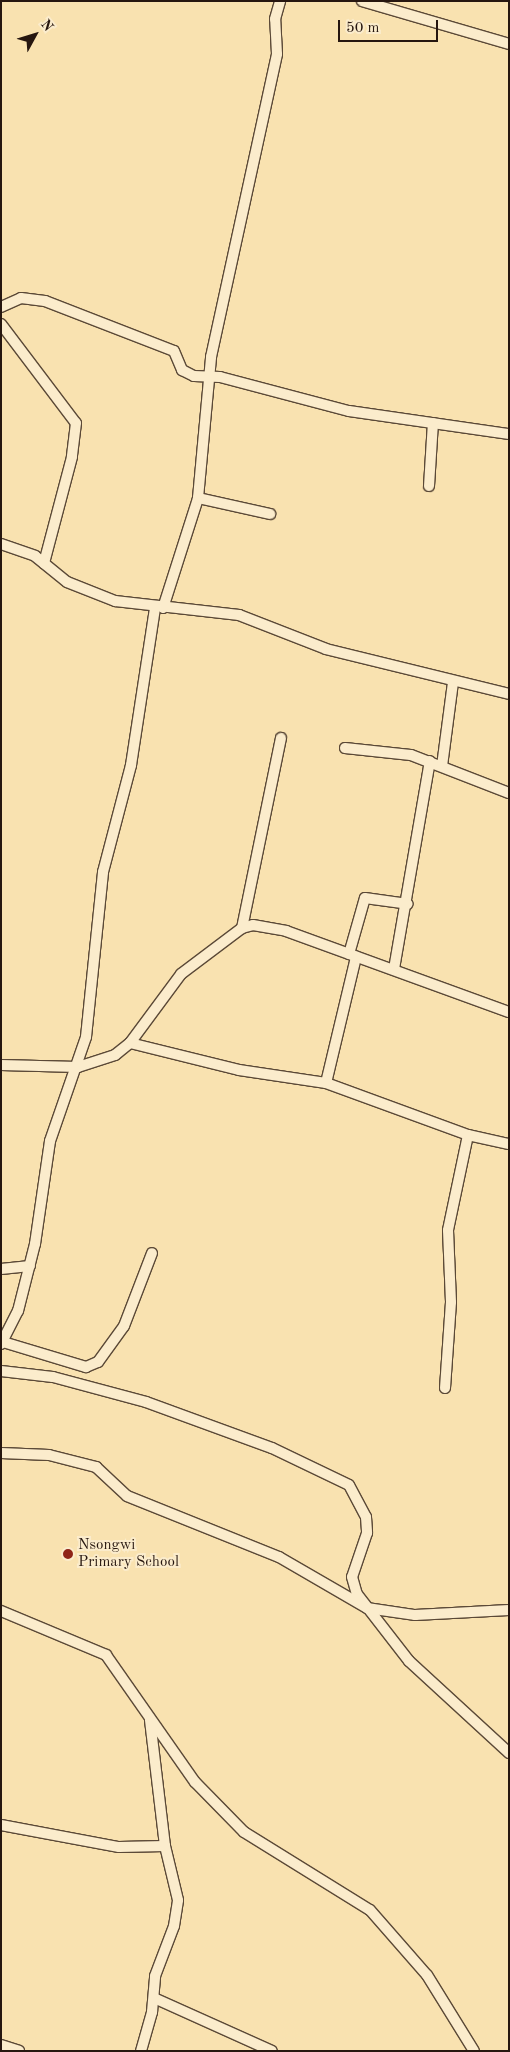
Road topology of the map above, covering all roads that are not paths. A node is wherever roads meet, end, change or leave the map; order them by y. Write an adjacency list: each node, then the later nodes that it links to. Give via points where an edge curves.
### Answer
1 (280, 1): 6 (street, via 275,19 277,54)
2 (362, 1): 3 (street)
3 (509, 44)
4 (1, 308): 6 (street, via 21,298 45,301 174,351 187,374)
5 (1, 324): 13 (street, via 76,423 72,457)
6 (209, 375): 7 (street, via 322,406); 10 (street)
7 (434, 423): 8 (street); 9 (street)
8 (509, 434)
9 (428, 486)
10 (198, 498): 11 (street); 14 (street)
11 (270, 514)
12 (1, 544): 13 (street)
13 (44, 563): 14 (street, via 84,590)
14 (159, 608): 15 (street, via 250,617 308,644); 29 (street, via 129,772 103,872 98,945)
15 (453, 682): 16 (street); 20 (street)
16 (509, 694)
17 (281, 738): 23 (street)
18 (345, 748): 19 (street, via 398,752)
19 (430, 762): 20 (street); 22 (street)
20 (442, 766): 21 (street)
21 (509, 793)
22 (408, 904): 24 (street, via 365,898); 25 (street)
23 (242, 928): 24 (street, via 263,924); 27 (street, via 173,982)
24 (353, 956): 25 (street); 30 (street)
25 (394, 969): 26 (street)
26 (509, 1012)
27 (130, 1043): 29 (street, via 115,1055); 30 (street, via 239,1070)
28 (1, 1065): 29 (street)
29 (78, 1067): 34 (street, via 50,1141)
30 (326, 1083): 31 (street)
31 (468, 1135): 32 (street); 38 (street, via 448,1230 451,1302)
32 (509, 1144)
33 (152, 1254): 36 (street, via 124,1326 112,1349 98,1362 86,1367)
34 (30, 1266): 35 (street); 36 (street, via 14,1324)
35 (1, 1269)
36 (2, 1343)
37 (1, 1371): 40 (street, via 53,1377 146,1402 343,1480 356,1492 366,1517 367,1533 352,1577)
38 (445, 1388)
39 (1, 1452): 40 (street, via 49,1455 96,1467 127,1496 278,1557)
40 (367, 1608): 41 (street, via 416,1615); 44 (street, via 422,1673)
41 (509, 1610)
42 (1, 1611): 43 (street, via 106,1656)
43 (150, 1720): 46 (street); 52 (street, via 187,1773 244,1832 375,1915 436,1987)
44 (509, 1753)
45 (1, 1825): 46 (street, via 120,1847)
46 (165, 1846): 47 (street, via 177,1915 155,1976)
47 (154, 1998): 50 (street); 51 (street)
48 (1, 2045): 49 (street)
49 (19, 2051)
50 (141, 2051)
51 (272, 2051)
52 (474, 2051)

